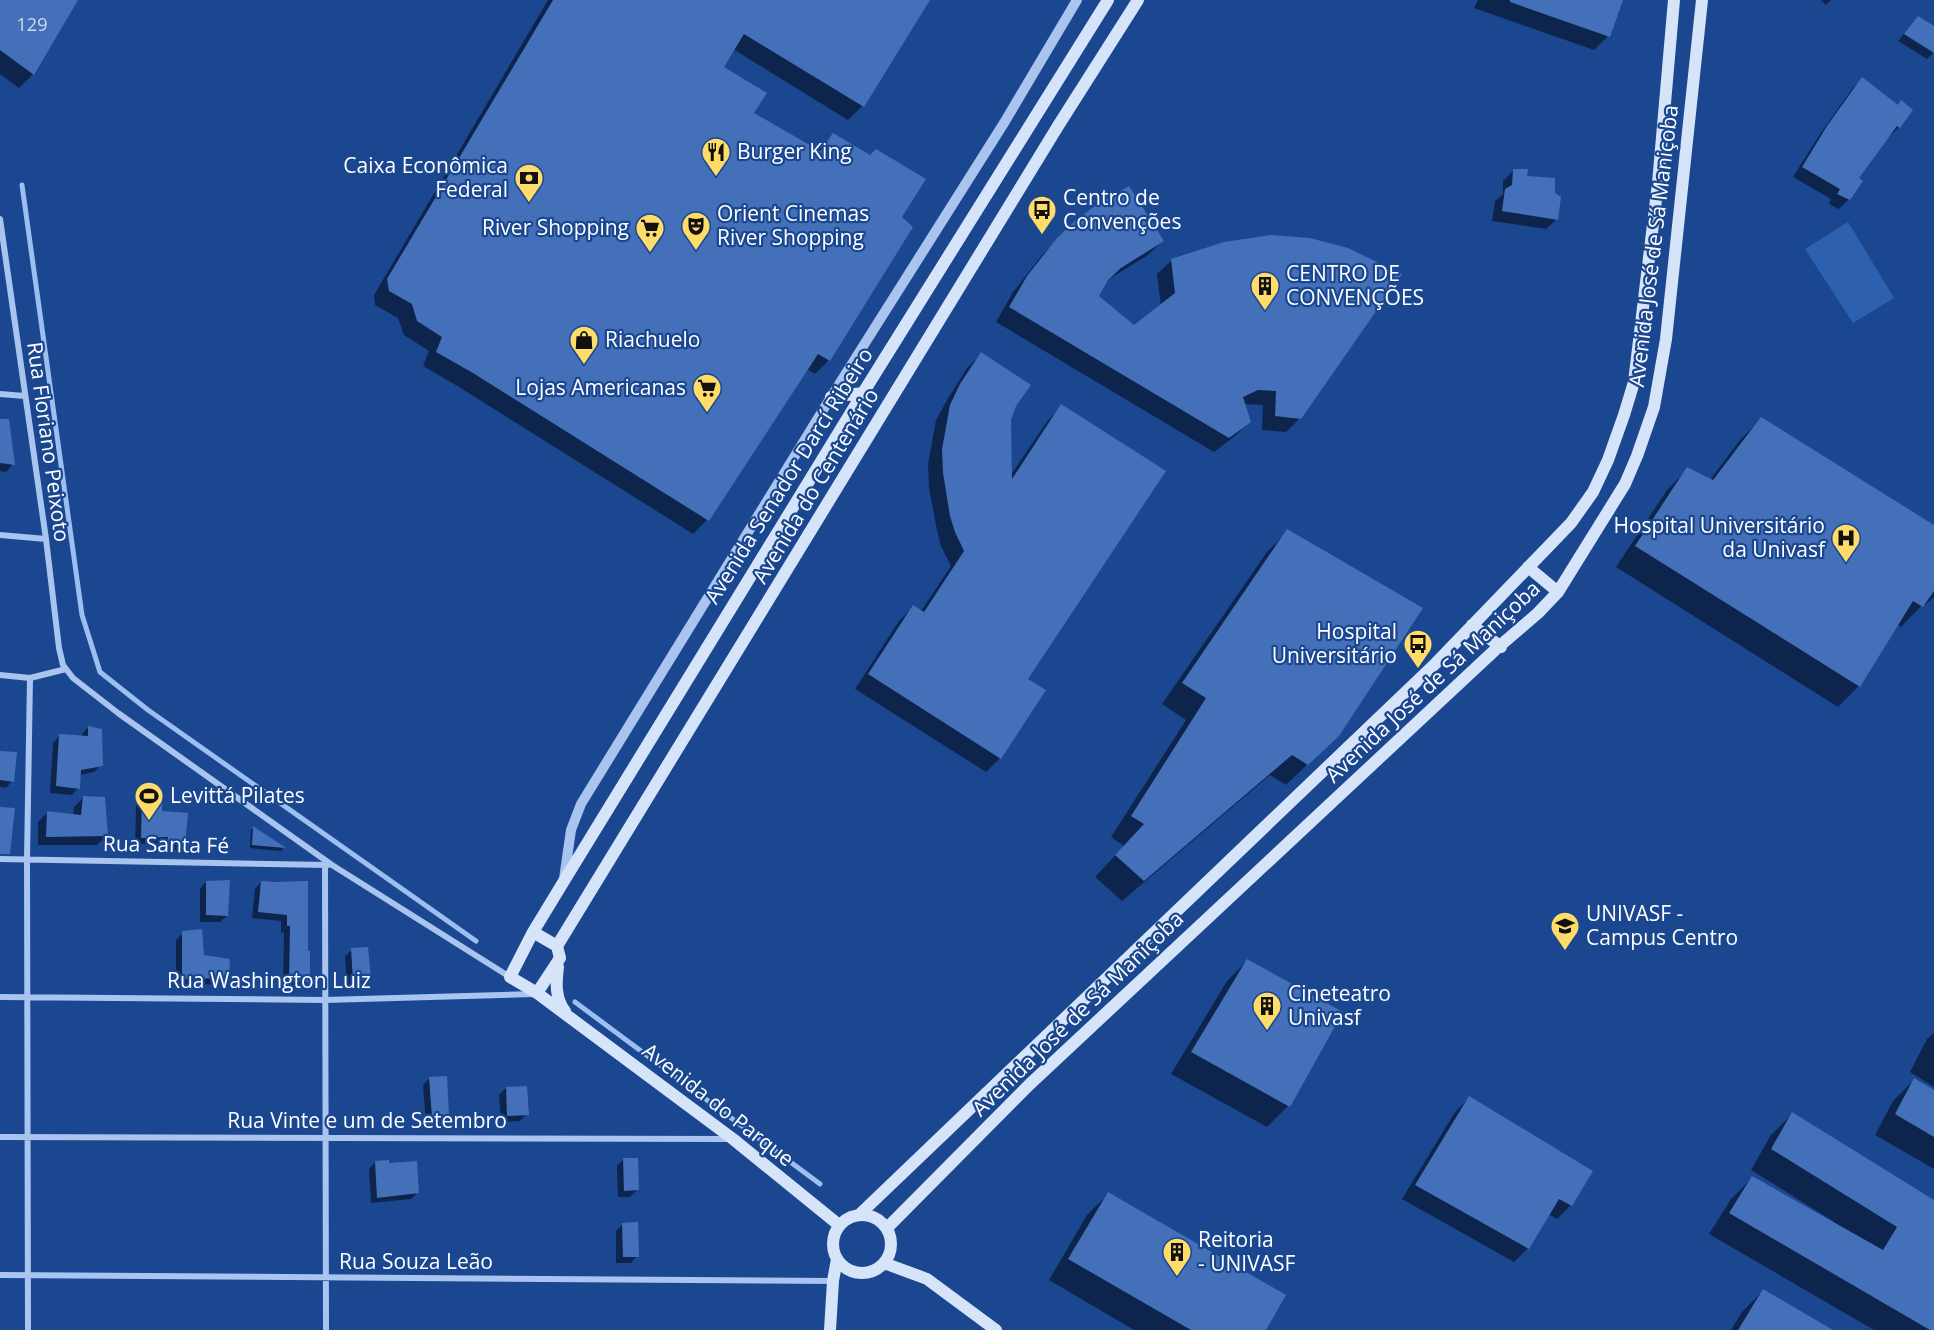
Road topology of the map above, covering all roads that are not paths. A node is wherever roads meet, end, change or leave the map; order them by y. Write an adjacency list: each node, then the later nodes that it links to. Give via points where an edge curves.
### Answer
1 (1077, 0): 11 (street)
2 (1108, 0): 8 (main road, Avenida Senador Darcí Ribeiro)
3 (1138, 0): 26 (main road, Avenida do Centenário)
4 (1674, 0): 14 (main road, Avenida José de Sá Maniçoba, via 1658,183 1634,382 1593,492 1571,523)
5 (1702, 0): 15 (main road, Avenida José de Sá Maniçoba, via 1666,339 1654,407 1625,484)
6 (0, 219): 7 (street, Rua Floriano Peixoto)
7 (3, 261): 10 (street, Rua Floriano Peixoto)
8 (863, 393): 11 (main road); 24 (main road, Avenida Senador Darcí Ribeiro)
9 (0, 394): 10 (street)
10 (25, 396): 13 (street, Rua Floriano Peixoto)
11 (831, 397): 24 (street, via 581,804 571,830)
12 (0, 535): 13 (street)
13 (46, 539): 18 (street, Rua Floriano Peixoto, via 59,648)
14 (1528, 567): 15 (main road); 16 (main road, Avenida José de Sá Maniçoba)
15 (1558, 592): 17 (main road, Avenida José de Sá Maniçoba)
16 (1472, 625): 17 (main road); 37 (main road, Avenida José de Sá Maniçoba)
17 (1500, 647): 39 (main road, Avenida José de Sá Maniçoba, via 1039,1076)
18 (66, 669): 20 (street); 23 (street, via 90,692)
19 (0, 675): 20 (street)
20 (30, 678): 22 (street)
21 (0, 859): 22 (street, Rua Santa Fé)
22 (27, 859): 23 (street, Rua Santa Fé); 30 (street)
23 (328, 865): 27 (street); 31 (street)
24 (564, 881): 25 (main road, Avenida Senador Darcí Ribeiro)
25 (533, 932): 26 (main road); 27 (main road, Avenida Senador Darcí Ribeiro)
26 (558, 952): 28 (main road, Avenida do Centenário); 32 (main road, via 557,992 560,1005)
27 (510, 977): 28 (main road, Avenida do Parque)
28 (537, 993): 31 (street, Rua Washington Luiz); 32 (main road, Avenida do Parque)
29 (0, 997): 30 (street, Rua Washington Luiz)
30 (29, 997): 31 (street, Rua Washington Luiz); 34 (street)
31 (325, 1000): 35 (street)
32 (572, 1018): 36 (main road, Avenida do Parque)
33 (0, 1137): 34 (street, Rua Vinte e um de Setembro)
34 (28, 1137): 35 (street, Rua Vinte e um de Setembro); 43 (street)
35 (324, 1137): 36 (street, Rua Vinte e um de Setembro); 44 (street)
36 (734, 1139): 38 (main road, Avenida do Parque)
37 (860, 1214): 38 (main road); 39 (main road, via 875,1217)
38 (839, 1225): 40 (main road, via 832,1242)
39 (887, 1228): 41 (main road, via 892,1246)
40 (837, 1259): 41 (main road, via 857,1273 872,1272); 45 (main road)
41 (884, 1263): 49 (main road, via 927,1279)
42 (0, 1275): 43 (street, Rua Souza Leão)
43 (28, 1275): 44 (street, Rua Souza Leão); 46 (street)
44 (326, 1278): 45 (street, Rua Souza Leão); 47 (street)
45 (833, 1281): 48 (main road)
46 (28, 1330)
47 (326, 1330)
48 (830, 1330)
49 (996, 1330)

